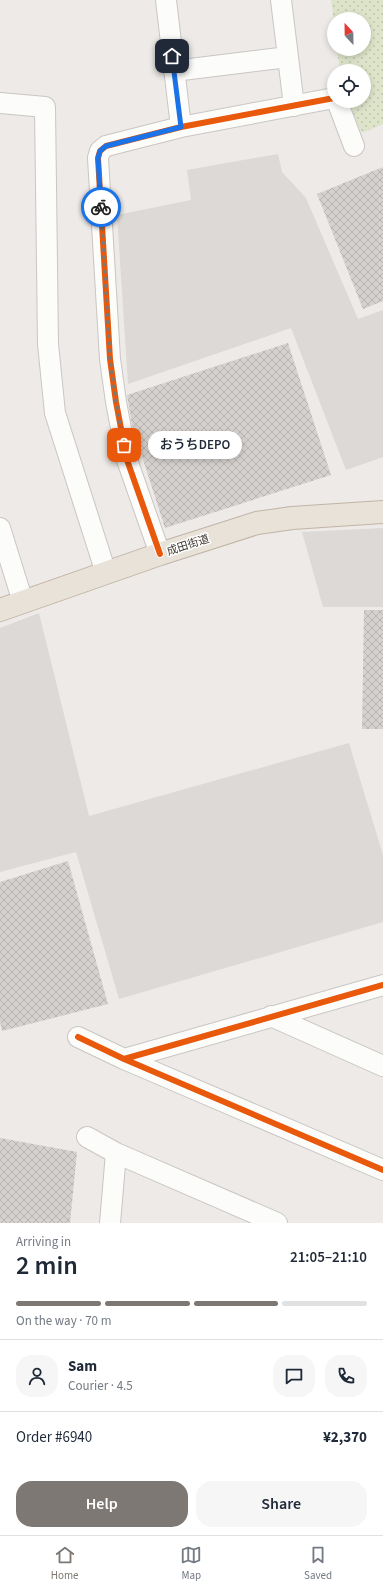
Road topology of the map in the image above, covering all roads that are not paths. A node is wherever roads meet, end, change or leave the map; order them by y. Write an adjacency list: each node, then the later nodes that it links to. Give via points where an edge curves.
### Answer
1 (166, 0): 4 (street)
2 (281, 0): 3 (street)
3 (288, 57): 4 (street); 7 (street)
4 (174, 71): 9 (street)
5 (327, 99): 7 (street)
6 (0, 102): 14 (street, via 45,107 48,344 56,413)
7 (294, 106): 9 (street)
8 (340, 108): 10 (street)
9 (181, 127): 13 (street, via 106,146 100,151 98,158 109,352 116,402 127,460)
10 (354, 146)
11 (383, 512): 13 (highway, 成田街道, via 257,523)
12 (0, 528): 15 (street)
13 (160, 554): 14 (highway, 成田街道)
14 (106, 573): 15 (highway, 成田街道)
15 (23, 602): 16 (highway, 成田街道)
16 (0, 610)
17 (383, 985): 18 (street)
18 (271, 1016): 20 (street); 21 (street)
19 (78, 1037): 20 (street)
20 (124, 1059): 24 (street)
21 (383, 1066)
22 (87, 1137): 23 (street)
23 (116, 1153): 25 (street); 26 (street)
24 (383, 1170)
25 (110, 1223)
26 (277, 1223)

